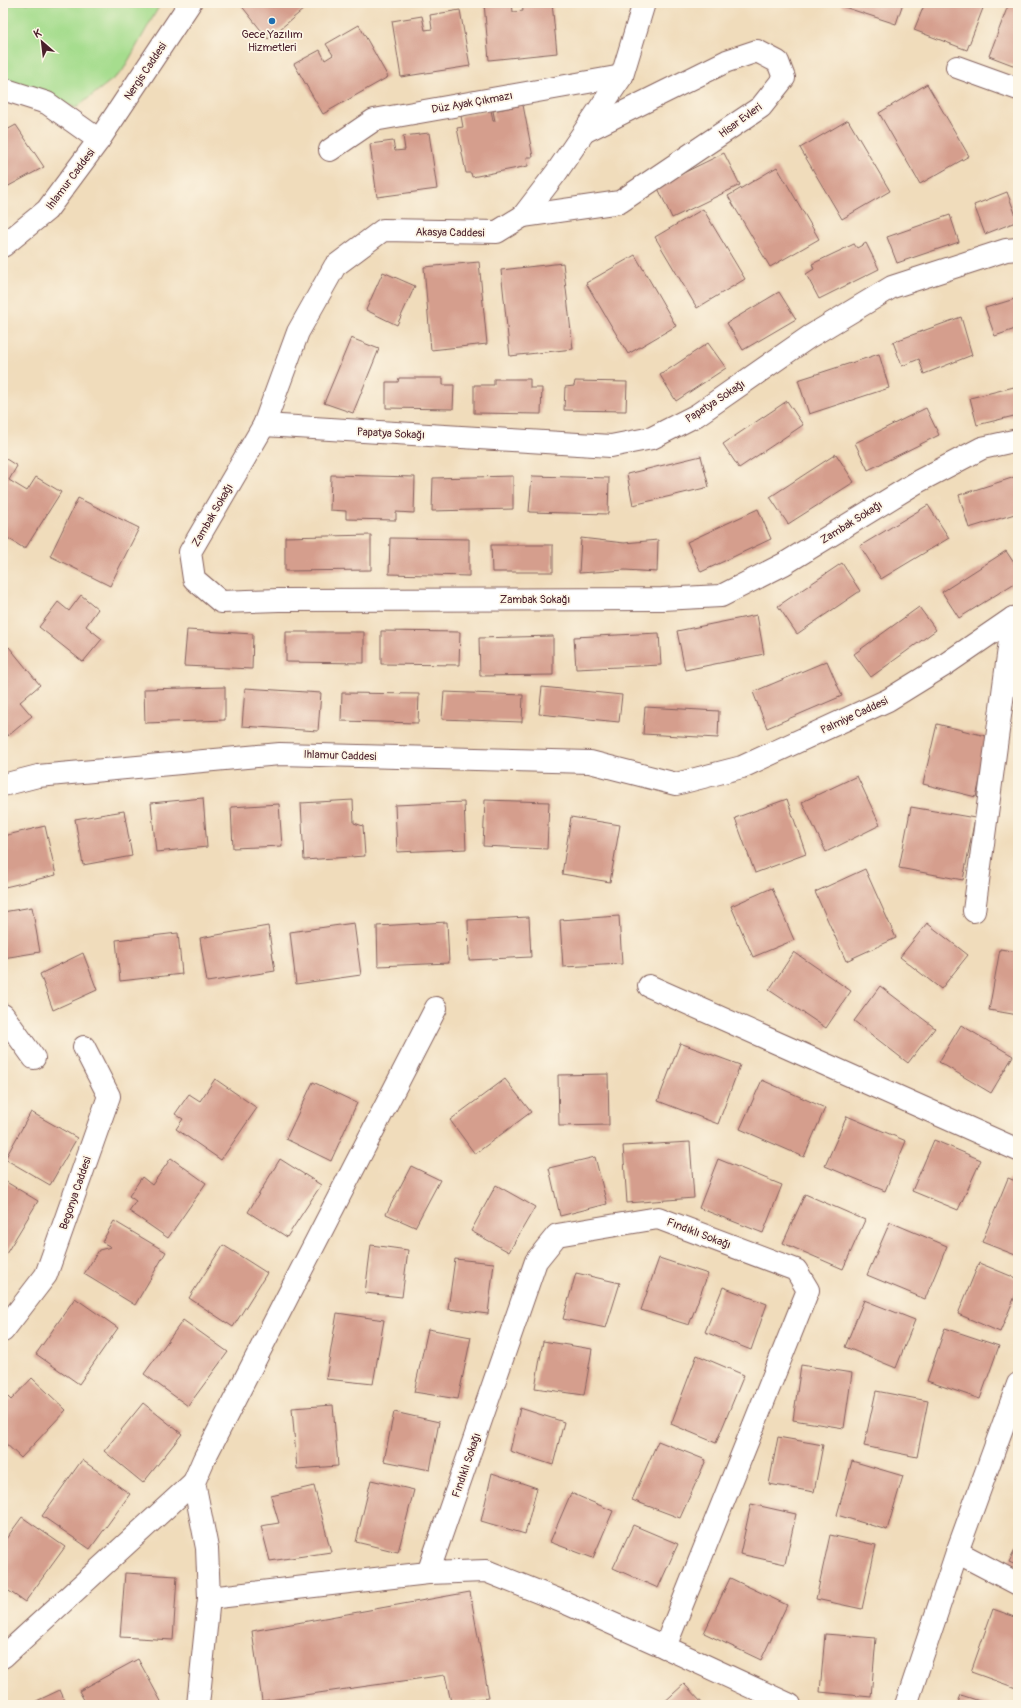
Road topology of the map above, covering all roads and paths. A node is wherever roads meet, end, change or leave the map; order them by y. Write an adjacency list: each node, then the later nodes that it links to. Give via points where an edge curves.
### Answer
1 (190, 3): 8 (street, Nergis Caddesi)
2 (644, 3): 4 (street, Akasya Caddesi)
3 (957, 67): 5 (street)
4 (622, 76): 7 (street, Akasya Caddesi); 9 (street, Düz Ayak Çıkmazı, via 374,120)
5 (1018, 89)
6 (3, 90): 8 (street, via 47,103)
7 (585, 131): 10 (street, Akasya Caddesi); 10 (street, Hisar Evleri, via 727,61 757,51 778,62 784,78 761,107 620,202)
8 (99, 140): 11 (street, Ihlamur Caddesi, via 47,210)
9 (330, 150)
10 (523, 216): 13 (street, Akasya Caddesi, via 497,232 383,230 335,266 298,332)
11 (3, 246)
12 (1018, 249): 13 (street, Papatya Sokağı, via 1006,250 892,287 809,337 697,415 652,438 611,446)
13 (264, 426): 14 (street, Zambak Sokağı, via 190,552 194,579 221,602 662,599 721,596 784,564 919,481 982,448)
14 (1018, 440)
15 (1016, 618): 16 (street, Palmiye Caddesi, via 888,700 742,767); 18 (street)
16 (676, 784): 17 (street, Ihlamur Caddesi, via 590,762 280,754 38,776)
17 (3, 785)
18 (974, 911)
19 (649, 986): 24 (street)
20 (436, 1008): 27 (street)
21 (3, 1015): 23 (street)
22 (84, 1047): 25 (street, Begonya Caddesi, via 109,1096 46,1275)
23 (34, 1058)
24 (1018, 1150)
25 (3, 1331)
26 (1018, 1384): 28 (street)
27 (194, 1482): 31 (street, via 207,1548); 33 (street)
28 (957, 1552): 30 (street); 36 (street)
29 (428, 1573): 31 (street); 32 (street, via 486,1571); 32 (street, Fındıklı Sokağı, via 536,1261 557,1235 658,1218 796,1270 808,1290)
30 (1018, 1584)
31 (209, 1598): 34 (street)
32 (665, 1647): 35 (street)
33 (3, 1657)
34 (198, 1705)
35 (790, 1705)
36 (906, 1705)

